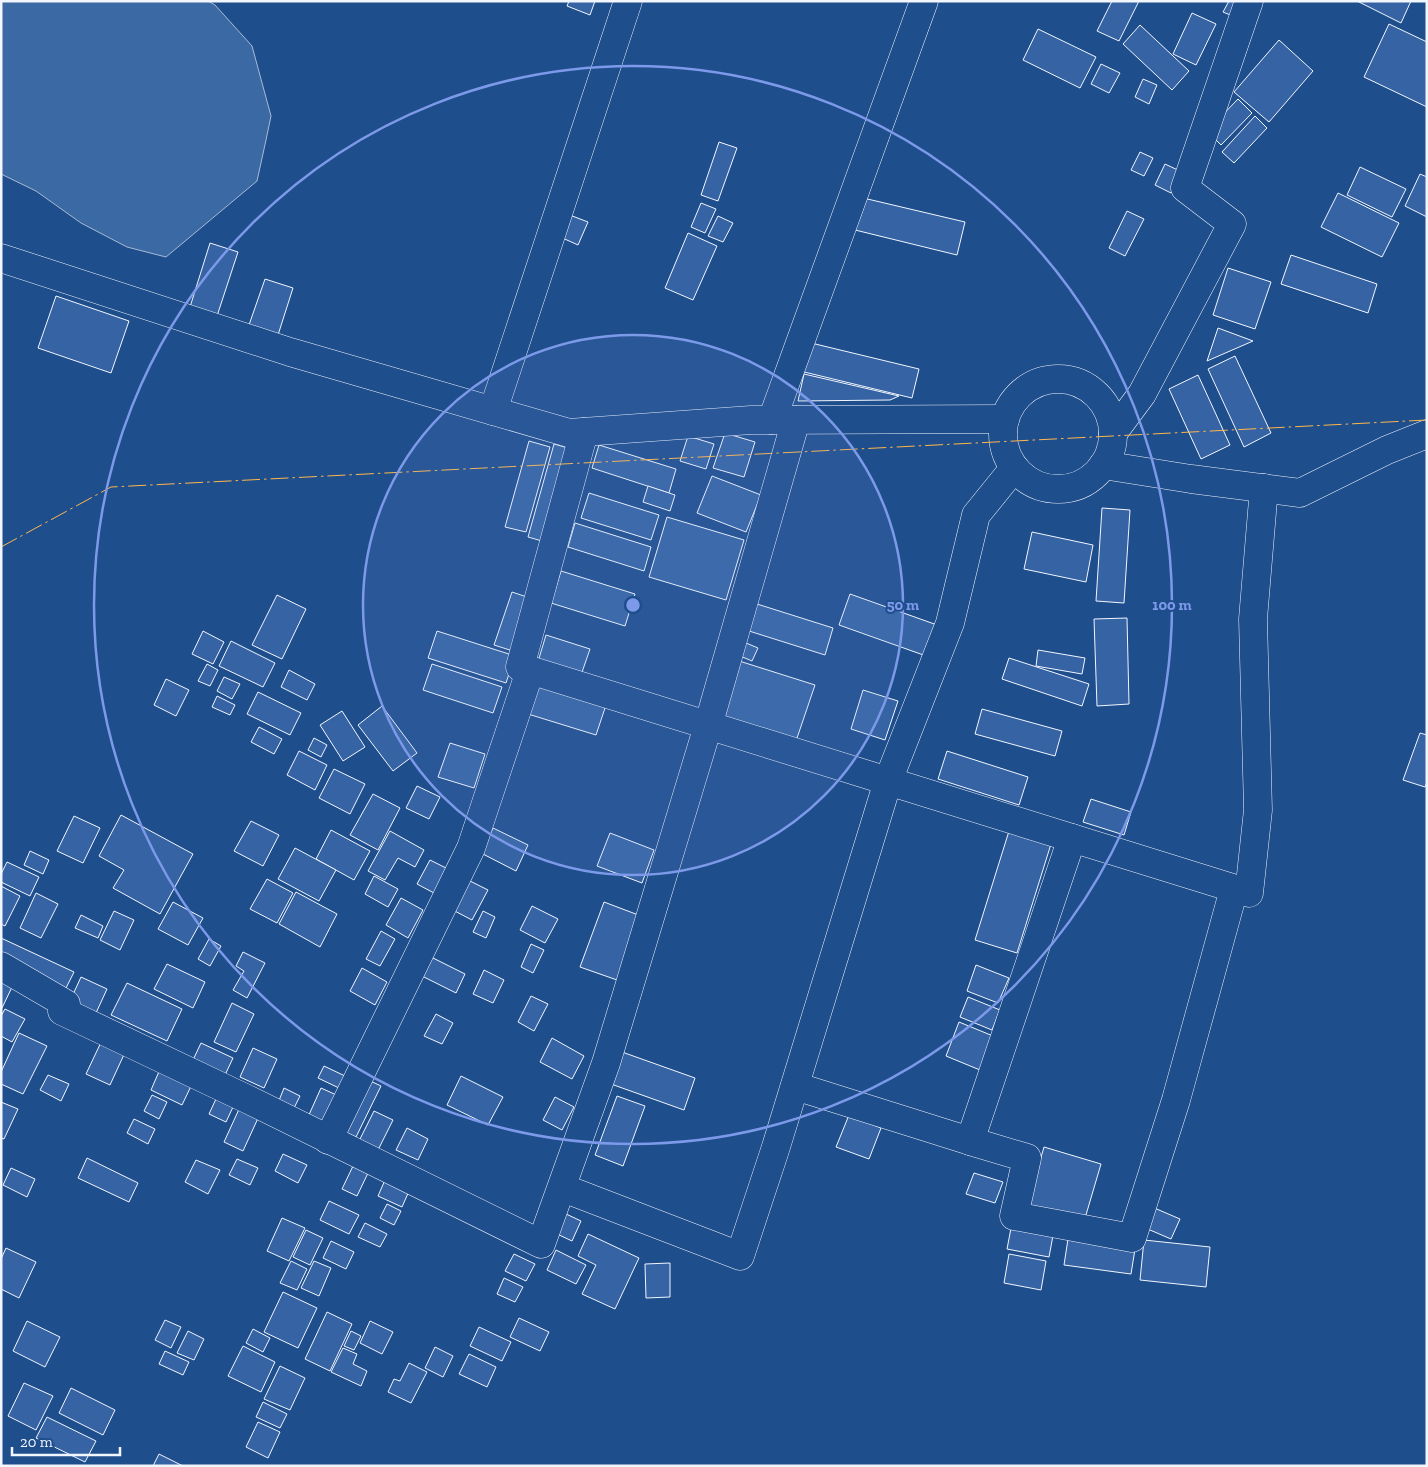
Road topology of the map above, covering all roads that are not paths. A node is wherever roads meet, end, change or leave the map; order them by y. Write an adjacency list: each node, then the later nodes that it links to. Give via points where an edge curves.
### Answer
1 (628, 1): 5 (street)
2 (924, 1): 7 (street)
3 (1249, 1): 9 (street, via 1185,188 1232,224 1142,394)
4 (1, 258): 5 (street, via 290,352)
5 (493, 411): 8 (street, via 569,433)
6 (1005, 419): 7 (street); 9 (street, via 1024,391 1039,382 1056,379 1074,381 1101,400 1110,416); 12 (street, via 1006,453)
7 (784, 420): 8 (street); 15 (street)
8 (584, 432): 14 (street, via 520,667)
9 (1113, 433): 11 (street)
10 (1427, 434): 13 (street, via 1300,493)
11 (1103, 465): 12 (street, via 1091,478 1076,486 1059,489 1042,487 1026,480); 13 (street)
12 (1014, 468): 16 (street, via 976,515 950,623)
13 (1264, 488): 18 (street, via 1253,619 1258,810 1249,893)
14 (530, 671): 15 (street); 21 (street, via 471,848)
15 (708, 726): 16 (street); 23 (street, via 606,1063)
16 (888, 781): 17 (street); 20 (street)
17 (1072, 838): 18 (street); 22 (street)
18 (1234, 889): 22 (street, via 1176,1100 1132,1238 1014,1216 1027,1158)
19 (1, 966): 21 (street, via 66,1004 62,1011)
20 (794, 1086): 22 (street); 23 (street, via 740,1256)
21 (328, 1140): 23 (street, via 541,1244)
22 (970, 1141)
23 (563, 1188)

